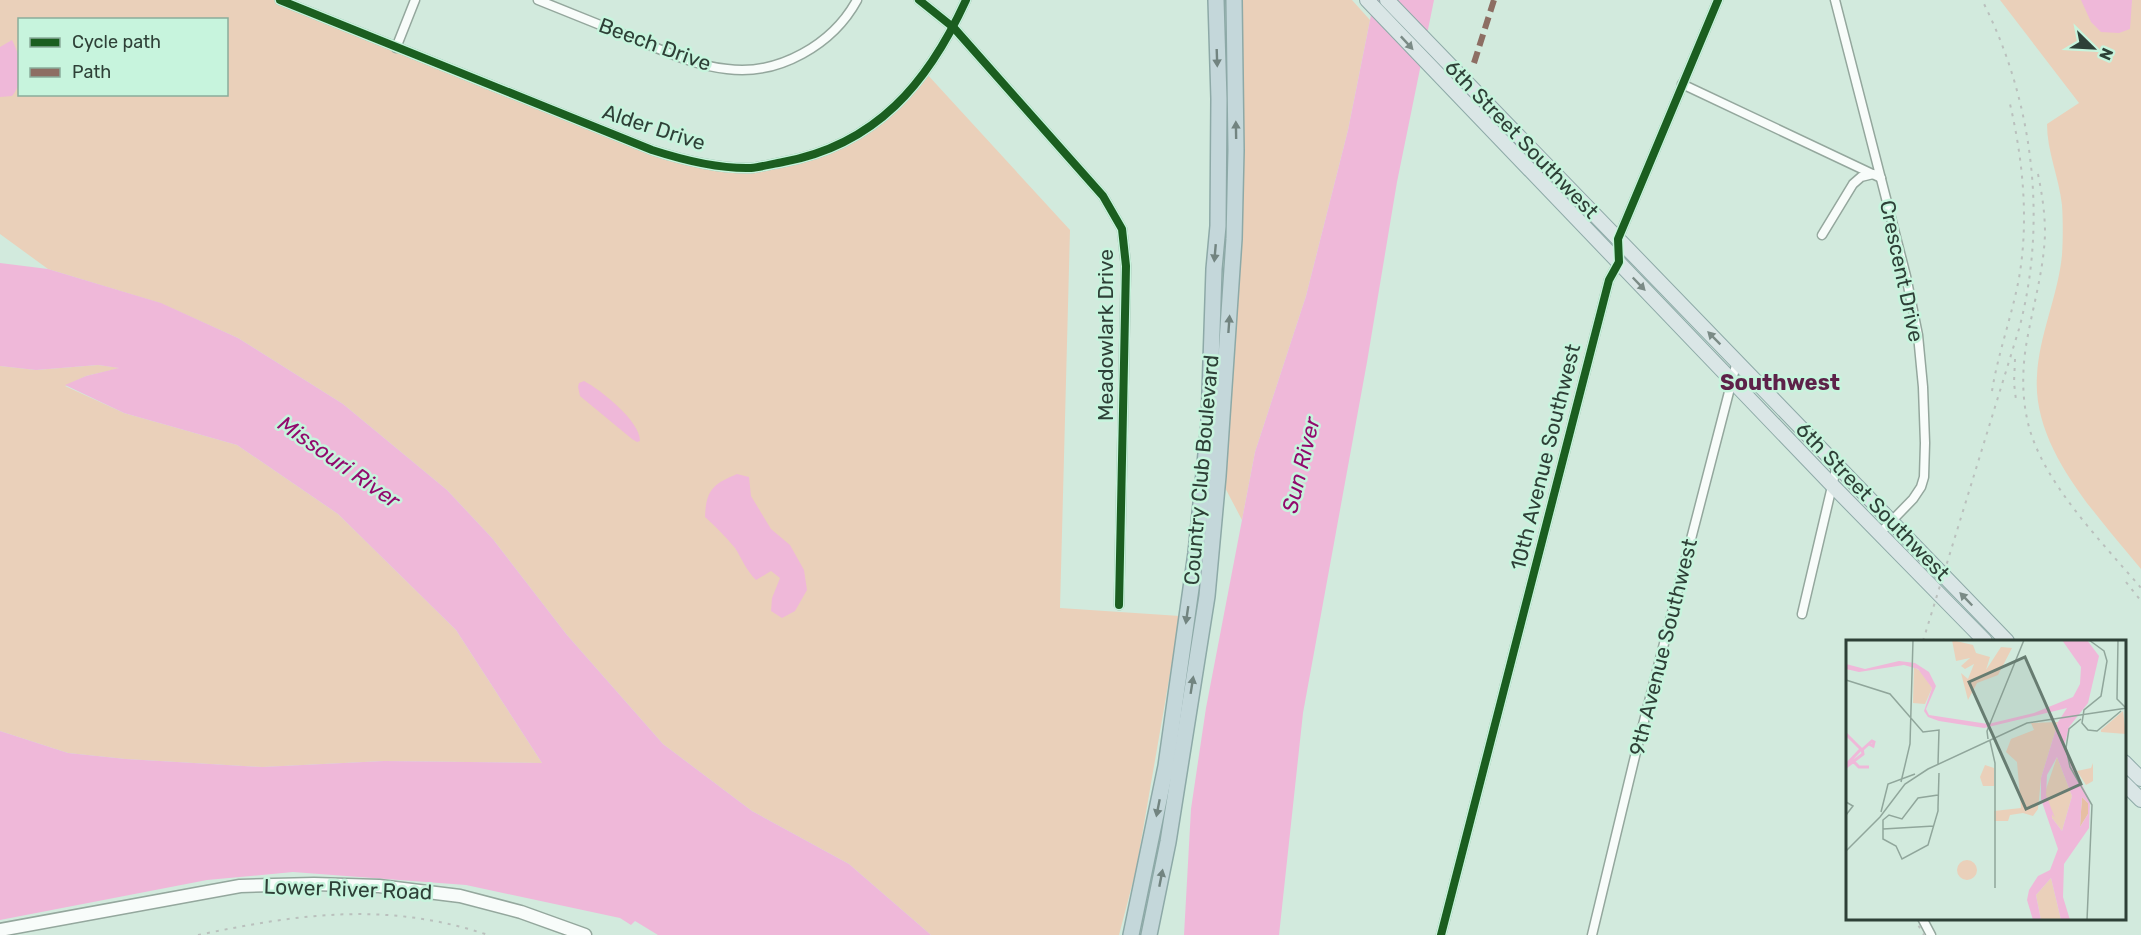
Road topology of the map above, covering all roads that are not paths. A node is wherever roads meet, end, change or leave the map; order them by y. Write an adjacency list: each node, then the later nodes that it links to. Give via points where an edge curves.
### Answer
1 (280, 0): 14 (street, Alder Drive)
2 (415, 0): 14 (street)
3 (538, 0): 4 (street, Beech Drive, via 670,53 729,70 766,68 801,56 850,14)
4 (857, 0)
5 (919, 0): 13 (street, Meadowlark Drive)
6 (966, 0): 13 (street, Alder Drive)
7 (1216, 0): 37 (highway, Country Club Boulevard, one-way to 37, via 1218,226 1209,424 1196,554 1166,766)
8 (1234, 0): 38 (highway, Country Club Boulevard, one-way to 8, via 1168,842 1207,596 1218,476 1234,239)
9 (1367, 0): 19 (main road, 6th Street Southwest, one-way to 19)
10 (1387, 0): 18 (main road, 6th Street Southwest)
11 (1718, 0): 15 (street, 10th Avenue Southwest)
12 (1835, 0): 16 (street, Crescent Drive)
13 (954, 28): 14 (street, Alder Drive, via 911,91 882,118 824,152 752,168 719,166 652,150); 26 (street, Meadowlark Drive, via 1103,196 1122,229 1126,266)
14 (396, 48)
15 (1682, 84): 16 (street); 18 (street, 10th Avenue Southwest)
16 (1877, 176): 17 (street, via 1861,177 1853,184); 24 (street, Crescent Drive, via 1906,276 1918,335 1926,443 1921,487)
17 (1822, 235)
18 (1618, 239): 19 (street, 10th Avenue Southwest); 20 (main road, 6th Street Southwest, one-way to 18)
19 (1618, 262): 21 (main road, 6th Street Southwest, one-way to 21); 39 (street, 10th Avenue Southwest, via 1609,280)
20 (1737, 361): 21 (street, 9th Avenue Southwest); 22 (main road, 6th Street Southwest)
21 (1732, 380): 23 (main road, 6th Street Southwest); 40 (street, 9th Avenue Southwest)
22 (1838, 465): 23 (street); 24 (main road, 6th Street Southwest)
23 (1832, 485): 25 (main road, 6th Street Southwest); 27 (street)
24 (1892, 521): 25 (street, Crescent Drive); 29 (main road, 6th Street Southwest, one-way to 24)
25 (1880, 533): 28 (main road, 6th Street Southwest)
26 (1119, 605)
27 (1802, 614)
28 (1985, 640)
29 (2006, 640)
30 (2126, 764): 31 (main road)
31 (2141, 779)
32 (2126, 785): 33 (main road)
33 (2141, 800)
34 (1923, 920): 41 (street)
35 (0, 930): 36 (street, Lower River Road, via 240,886 314,884 379,886 460,896)
36 (585, 935)
37 (1131, 935)
38 (1149, 935)
39 (1441, 935)
40 (1592, 935)
41 (1930, 935)

